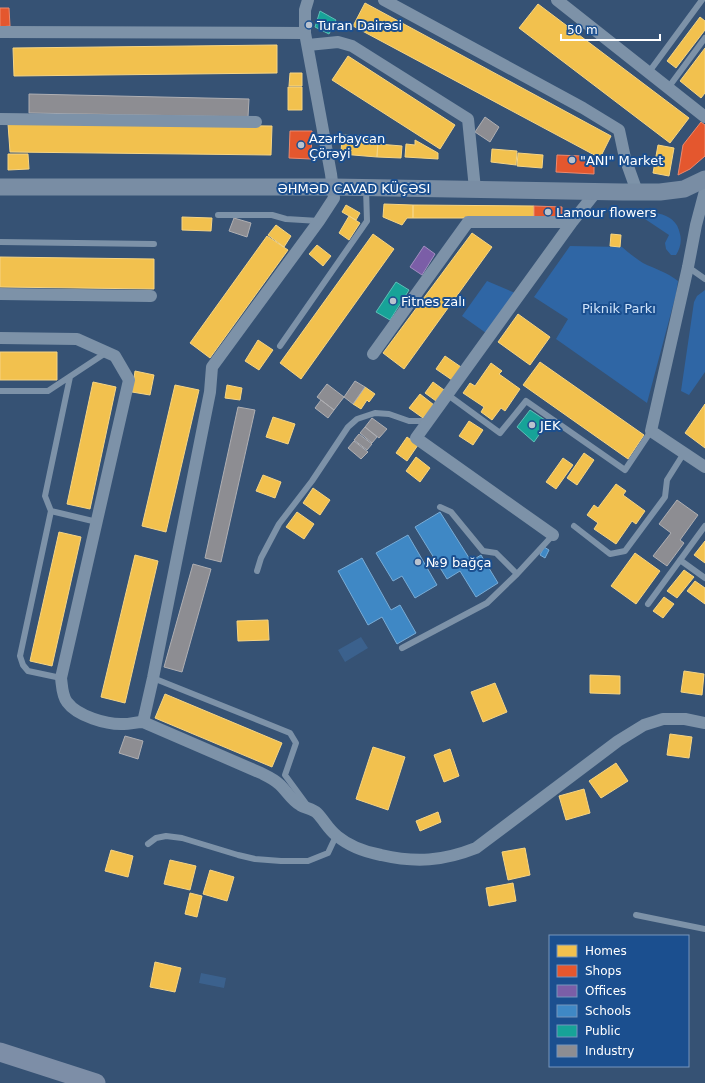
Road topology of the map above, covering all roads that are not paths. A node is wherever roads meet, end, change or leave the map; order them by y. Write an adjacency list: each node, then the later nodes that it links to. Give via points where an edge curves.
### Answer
1 (308, 0): 6 (street, via 305,10)
2 (384, 0): 15 (street, via 619,130)
3 (557, 0): 9 (street)
4 (702, 0): 9 (lane)
5 (0, 32): 6 (street)
6 (305, 33): 8 (street)
7 (705, 38): 10 (lane)
8 (308, 45): 17 (street); 19 (street, via 338,42 352,46 468,119)
9 (649, 72): 10 (street)
10 (668, 88): 11 (street)
11 (704, 114)
12 (0, 119): 13 (street)
13 (256, 122)
14 (705, 179): 21 (street, ƏHMƏD CAVAD KÜÇƏSI, via 684,189 660,192)
15 (635, 186)
16 (0, 187): 17 (street, ƏHMƏD CAVAD KÜÇƏSI)
17 (333, 187): 18 (street, ƏHMƏD CAVAD KÜÇƏSI); 23 (street, via 334,198)
18 (366, 188): 19 (street, ƏHMƏD CAVAD KÜÇƏSI); 32 (lane, via 367,222)
19 (475, 189): 21 (street, ƏHMƏD CAVAD KÜÇƏSI)
20 (705, 191): 27 (street)
21 (596, 192): 24 (street)
22 (218, 215): 23 (lane, via 272,215 286,219)
23 (319, 221): 55 (street, via 212,367 210,392)
24 (572, 222): 34 (street, via 468,222); 37 (street)
25 (0, 242): 26 (lane)
26 (154, 244)
27 (688, 267): 28 (lane); 39 (street)
28 (705, 279)
29 (0, 294): 30 (street)
30 (151, 296)
31 (0, 338): 33 (street, via 77,339)
32 (280, 346)
33 (107, 352): 35 (lane); 44 (street, via 115,356 129,380)
34 (373, 354)
35 (70, 377): 36 (lane, via 48,391); 43 (lane, via 45,496)
36 (0, 391)
37 (448, 395): 38 (street); 39 (lane, via 500,433 526,401 625,470)
38 (429, 421): 47 (street, via 416,438); 49 (lane, via 409,421 389,414 375,413 357,419 348,427 279,524)
39 (652, 431): 40 (street)
40 (684, 453): 41 (street); 45 (lane, via 667,480 665,497 625,551 610,554)
41 (705, 467)
42 (440, 508): 50 (lane, via 452,512 483,550 496,553)
43 (51, 511): 44 (lane); 54 (lane, via 20,656 22,665 28,671)
44 (97, 522): 54 (street)
45 (574, 526)
46 (705, 526): 48 (lane)
47 (553, 535): 50 (lane)
48 (680, 560): 51 (lane); 52 (lane)
49 (257, 570)
50 (517, 574): 53 (lane, via 487,603)
51 (705, 578)
52 (648, 604)
53 (402, 648)
54 (61, 678): 56 (street, via 67,702 81,713 114,724)
55 (153, 678): 56 (street); 58 (lane, via 290,733 296,743)
56 (142, 722): 58 (street, via 261,773)
57 (705, 723): 59 (street, via 685,719 663,719 644,725 618,741 476,848 460,854 410,861 369,853)
58 (282, 779): 59 (street, via 300,805 316,812)
59 (336, 836): 60 (lane, via 328,853 308,861 255,859 182,838 166,836 156,838)
60 (148, 844)
61 (636, 915): 62 (lane)
62 (705, 929)
63 (0, 1052): 64 (main road)
64 (96, 1083)

